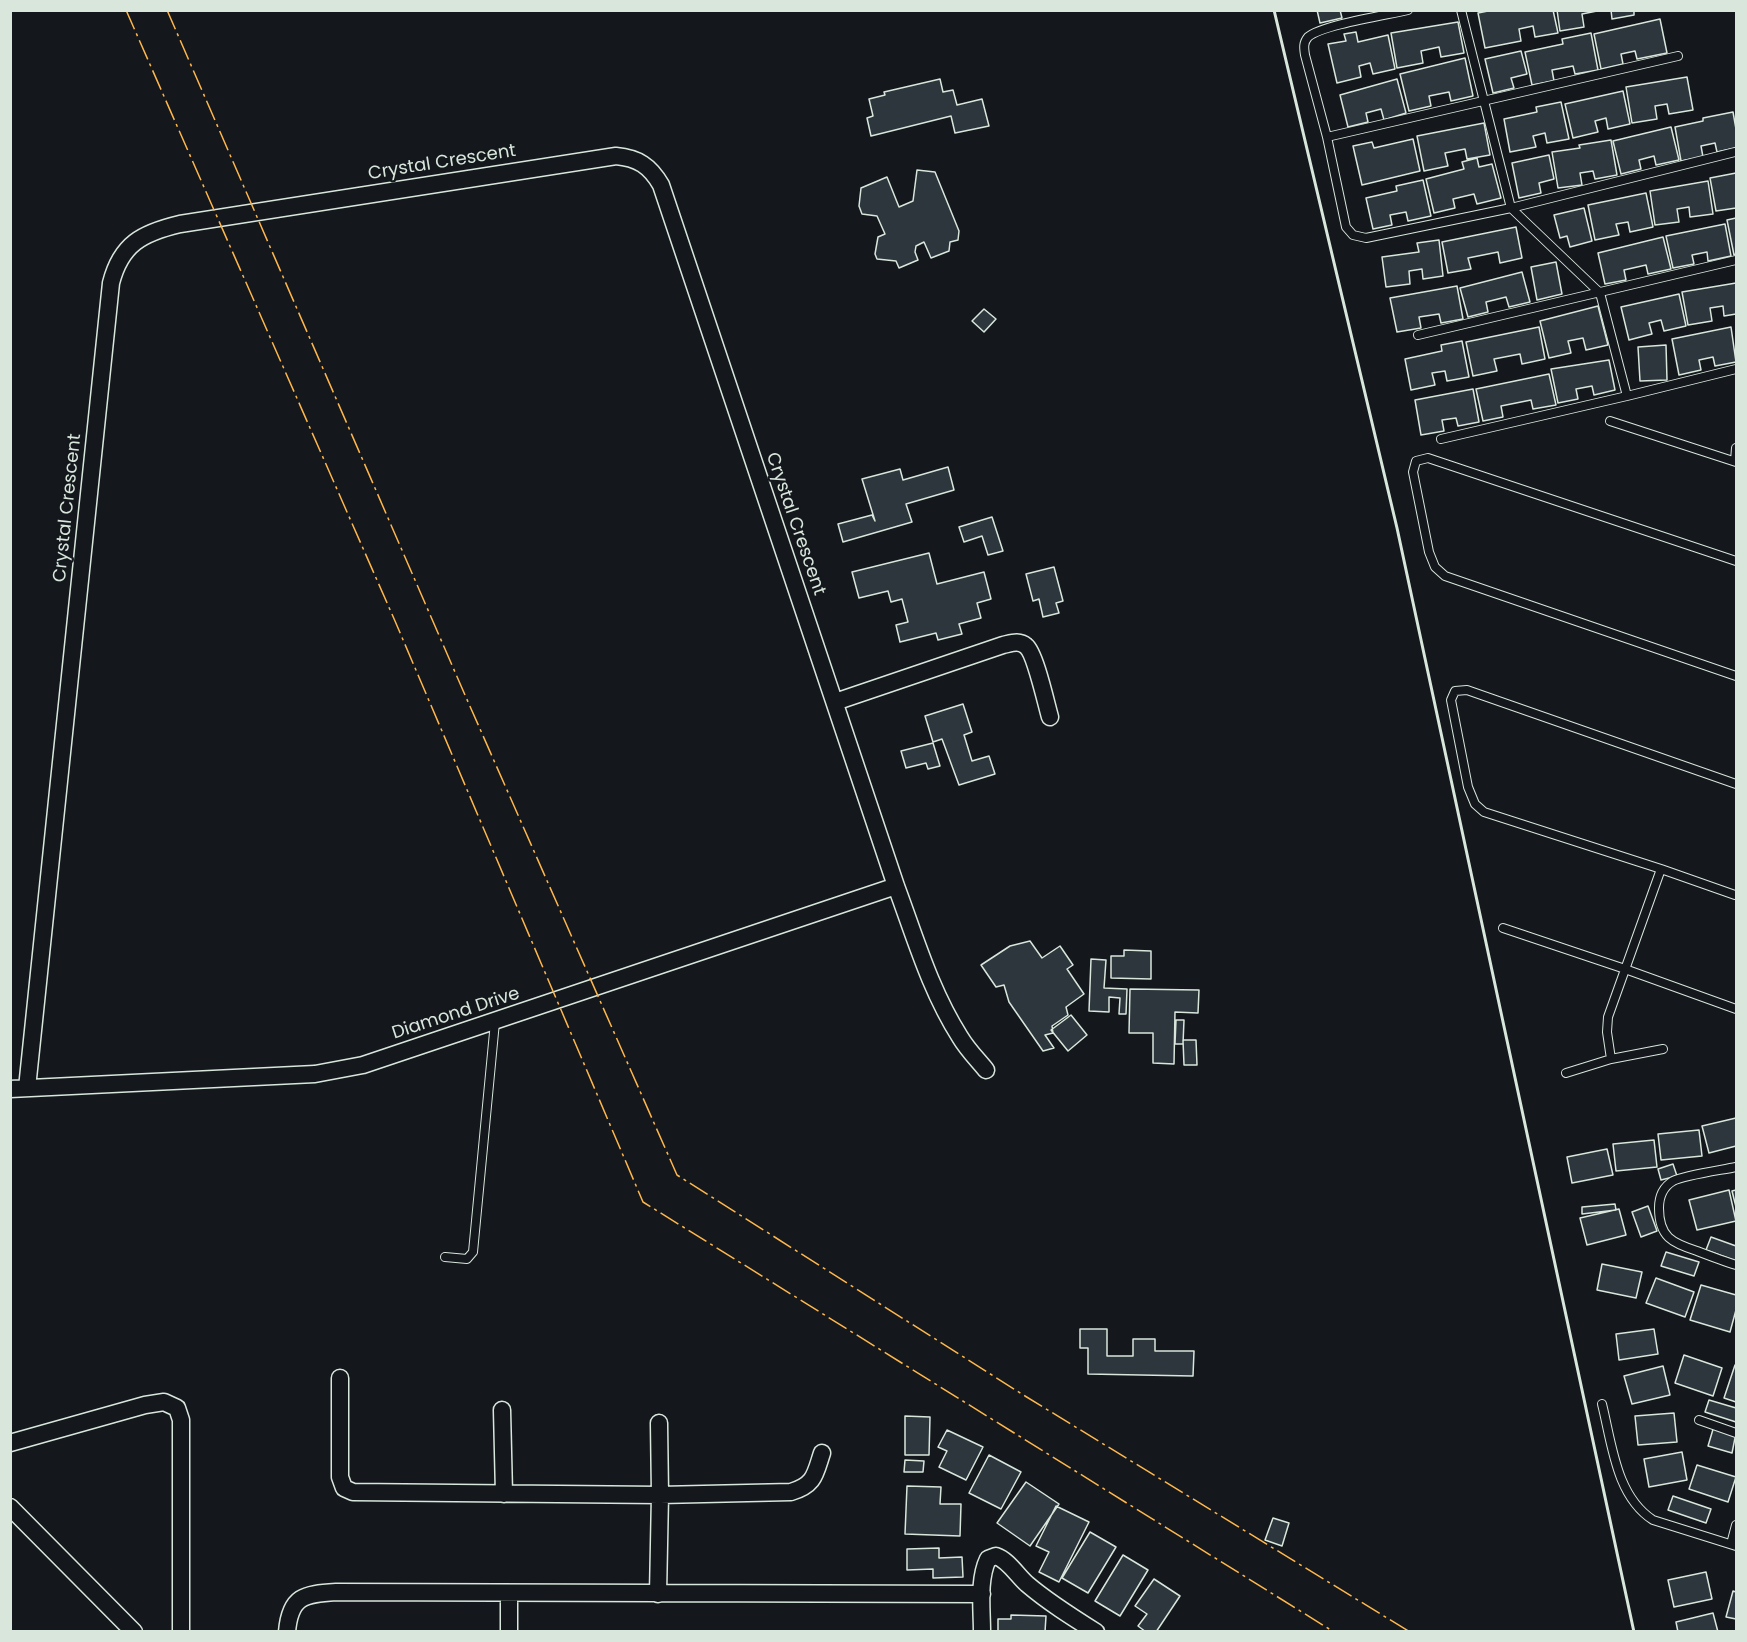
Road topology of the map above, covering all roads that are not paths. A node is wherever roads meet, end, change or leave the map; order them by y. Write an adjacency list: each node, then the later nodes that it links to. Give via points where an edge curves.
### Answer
1 (1408, 10): 5 (lane, via 1325,29 1305,42 1305,55)
2 (1461, 10): 4 (lane)
3 (1678, 56): 4 (lane)
4 (1485, 101): 5 (lane); 7 (lane)
5 (1328, 137): 7 (lane, via 1346,227 1353,236 1374,237)
6 (1735, 152): 7 (lane)
7 (1511, 207): 9 (lane)
8 (1737, 260): 9 (lane)
9 (1600, 293): 10 (lane); 12 (lane)
10 (1418, 335)
11 (1737, 369): 12 (lane)
12 (1627, 396): 14 (lane)
13 (1610, 421): 16 (lane)
14 (1441, 439)
15 (1737, 448): 16 (lane)
16 (1736, 461)
17 (1737, 561): 18 (lane, via 1428,458 1416,461 1413,472 1429,552 1435,567 1445,576)
18 (1737, 676)
19 (835, 702): 20 (street, via 1019,642 1028,647 1033,659); 23 (street, Crystal Crescent); 33 (street, Crystal Crescent, via 661,184 645,165 632,158 606,157 180,224 147,234 122,255 111,283)
20 (1050, 717)
21 (1737, 784): 22 (lane, via 1467,690 1455,691 1451,700 1468,787 1475,804 1484,812)
22 (1661, 869): 24 (lane); 26 (lane)
23 (896, 886): 28 (street, Diamond Drive); 31 (street, Crystal Crescent, via 945,1013)
24 (1736, 893)
25 (1503, 928): 26 (lane)
26 (1625, 969): 27 (lane); 30 (lane, via 1608,1017)
27 (1737, 1009)
28 (495, 1022): 33 (street, Diamond Drive, via 332,1072); 35 (lane, via 473,1252 467,1259)
29 (1664, 1049): 30 (lane)
30 (1611, 1059): 32 (lane)
31 (986, 1070)
32 (1566, 1073)
33 (19, 1088)
34 (1737, 1167): 36 (lane, via 1674,1181 1659,1199 1659,1212 1660,1225 1677,1245)
35 (445, 1257)
36 (1737, 1265)
37 (340, 1378): 45 (street, via 340,1477 347,1490)
38 (1602, 1404): 49 (lane, via 1626,1491 1642,1513)
39 (502, 1410): 45 (street)
40 (1699, 1420): 42 (lane)
41 (659, 1423): 46 (street)
42 (1737, 1433)
43 (10, 1443): 54 (street, via 158,1403 177,1408 181,1420)
44 (822, 1453): 46 (street, via 813,1479 804,1488 791,1492)
45 (504, 1494): 46 (street)
46 (660, 1495): 51 (street)
47 (10, 1508): 53 (street)
48 (1737, 1525): 49 (lane)
49 (1734, 1545)
50 (509, 1593): 51 (street); 55 (street, via 311,1594 296,1602 290,1611); 56 (street)
51 (658, 1594): 52 (street)
52 (982, 1594): 57 (street); 58 (street, via 986,1562 999,1557 1048,1601)
53 (134, 1632)
54 (181, 1632)
55 (287, 1632)
56 (510, 1632)
57 (982, 1632)
58 (1096, 1632)

